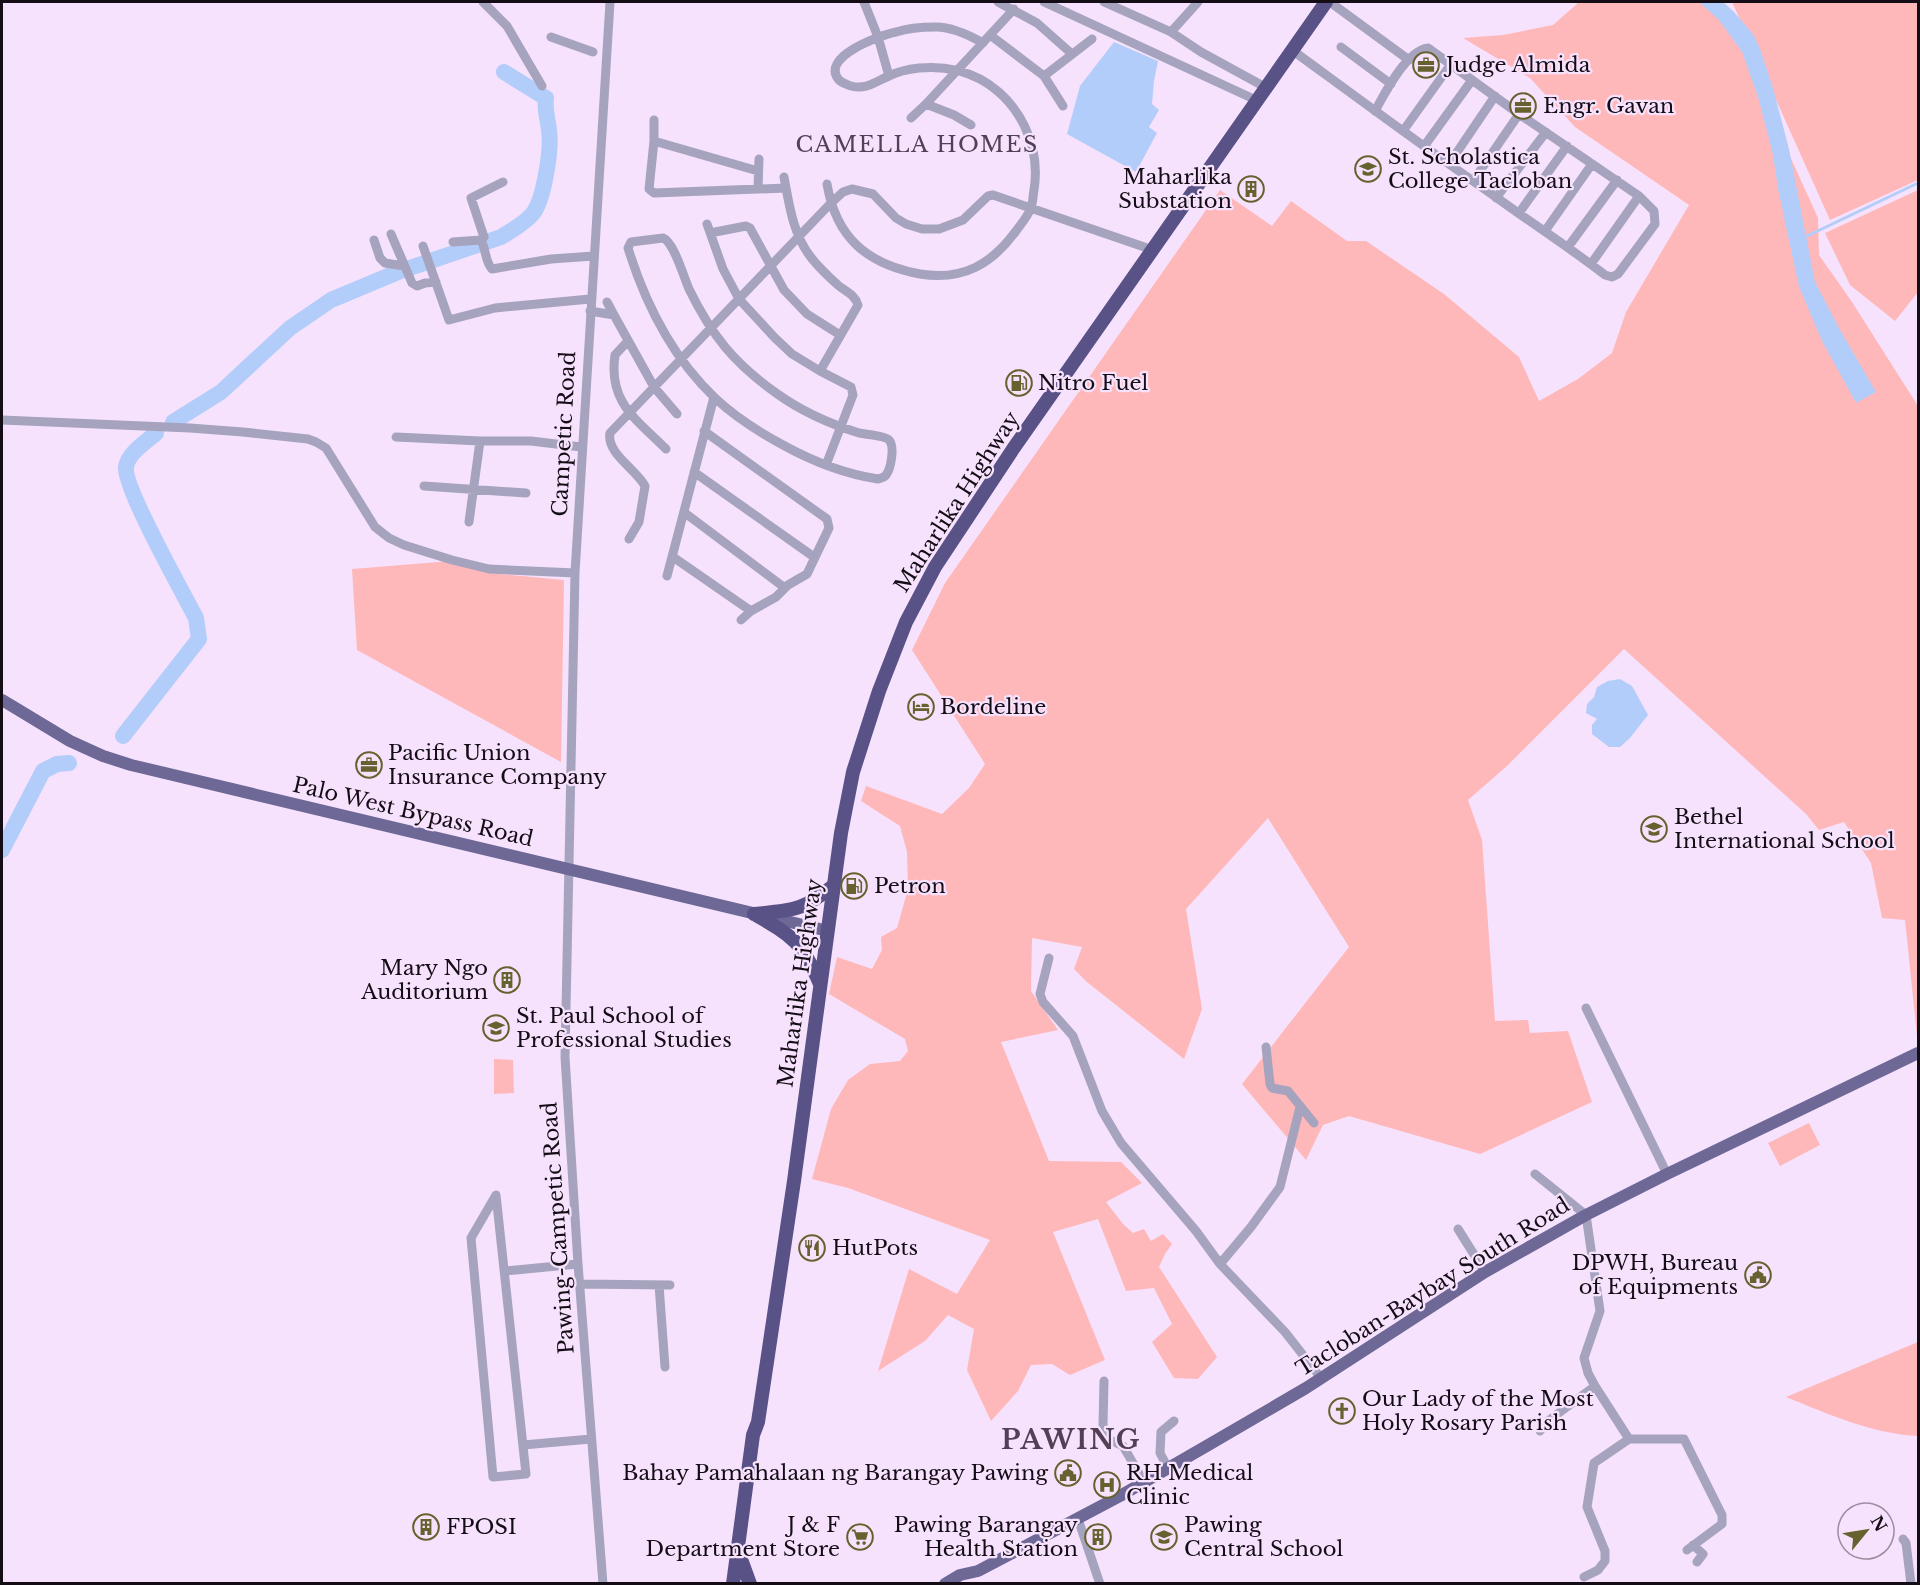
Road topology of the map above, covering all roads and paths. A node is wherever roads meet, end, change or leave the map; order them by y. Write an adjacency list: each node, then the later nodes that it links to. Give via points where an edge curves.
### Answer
1 (483, 2): 27 (street, via 507,26)
2 (609, 2): 18 (street, Campetic Road)
3 (864, 2): 13 (street)
4 (998, 2): 9 (street)
5 (1044, 2): 30 (street)
6 (1104, 2): 10 (street)
7 (1198, 2): 10 (street)
8 (1328, 2): 17 (highway, Maharlika Highway); 20 (street)
9 (1014, 9): 11 (street); 19 (street, via 1037,22)
10 (1171, 32): 28 (street)
11 (990, 35): 15 (street); 24 (street)
12 (551, 37): 18 (street)
13 (878, 37): 15 (street, via 938,27 968,34); 23 (street); 23 (street, via 846,54 834,71 838,79 854,87 866,87)
14 (1092, 39): 19 (street)
15 (983, 43): 22 (street)
16 (1341, 47): 26 (street)
17 (1292, 50): 28 (highway, Maharlika Highway); 33 (street)
18 (599, 54): 68 (street, Campetic Road)
19 (1072, 54): 24 (street)
20 (1409, 60): 21 (street, via 1428,48); 26 (street)
21 (1451, 64): 25 (street); 38 (street)
22 (958, 70): 23 (street, via 916,68); 31 (street); 57 (street, via 998,91 1023,120 1035,162)
23 (889, 76)
24 (1044, 76): 32 (street)
25 (1472, 80): 29 (street); 41 (street)
26 (1391, 84): 33 (street)
27 (542, 86)
28 (1265, 87): 30 (highway, Maharlika Highway)
29 (1495, 96): 34 (street); 44 (street)
30 (1256, 100): 67 (highway, Maharlika Highway)
31 (926, 104): 35 (street); 37 (street)
32 (1063, 106)
33 (1375, 111): 38 (street)
34 (1519, 114): 39 (street); 49 (street)
35 (911, 118)
36 (654, 120): 40 (street)
37 (971, 125)
38 (1403, 130): 41 (street)
39 (1546, 132): 42 (street); 55 (street)
40 (654, 141): 46 (street); 52 (street, via 649,189 654,193)
41 (1425, 146): 44 (street)
42 (1568, 146): 45 (street); 58 (street)
43 (759, 159): 46 (street)
44 (1449, 164): 49 (street)
45 (1592, 164): 48 (street); 59 (street)
46 (758, 171): 52 (street)
47 (783, 177): 53 (street)
48 (1617, 180): 54 (street); 66 (street)
49 (1473, 181): 55 (street)
50 (503, 182): 64 (street, via 471,198 484,237)
51 (827, 184): 56 (street)
52 (758, 188): 53 (street)
53 (786, 188): 61 (street)
54 (1639, 196): 69 (street); 69 (street, via 1654,212 1655,224 1615,276 1605,275)
55 (1496, 198): 58 (street)
56 (830, 204): 57 (street, via 852,189 873,194 896,218 931,230 963,220 990,195); 57 (street, via 837,220 865,253 888,265 928,275 969,270 987,261 1006,245); 61 (street)
57 (1031, 207): 67 (street)
58 (1519, 213): 59 (street)
59 (1545, 231): 66 (street)
60 (391, 234): 71 (street)
61 (799, 238): 70 (street); 79 (street, via 824,272 857,299 858,305)
62 (374, 240): 71 (street, via 384,263)
63 (453, 242): 64 (street)
64 (482, 243): 68 (street, via 492,269)
65 (423, 246): 72 (street)
66 (1568, 247): 69 (street)
67 (1152, 250): 111 (highway, Maharlika Highway, via 935,567 906,622 853,772)
68 (594, 256): 73 (street, Campetic Road)
69 (1591, 264)
70 (770, 267): 74 (street); 74 (street, via 750,228 709,228 723,269); 79 (street, via 784,290 807,314)
71 (405, 269): 72 (street, via 415,286)
72 (436, 282): 73 (street, via 449,320 495,308)
73 (590, 299): 76 (street, Campetic Road)
74 (739, 299): 78 (street); 82 (street, via 792,354)
75 (607, 302): 77 (street)
76 (590, 311): 77 (street); 92 (street, Campetic Road)
77 (614, 315): 80 (street)
78 (710, 329): 81 (street); 81 (street, via 667,238 631,242 628,248 637,276); 88 (street, via 738,362 777,394)
79 (840, 335): 82 (street)
80 (627, 342): 83 (street); 85 (street, via 618,349 614,362 615,389)
81 (681, 358): 83 (street); 84 (street)
82 (820, 371): 88 (street, via 851,387 853,396)
83 (654, 387): 85 (street); 86 (street)
84 (714, 397): 89 (street); 94 (street, via 772,439)
85 (630, 412): 93 (street); 101 (street, via 609,438 612,449 645,486 639,522)
86 (677, 414)
87 (2, 420): 104 (street, via 308,439 326,448 375,527 389,538 489,569)
88 (842, 427): 94 (street); 94 (street, via 890,441 887,474 878,479)
89 (704, 431): 95 (street); 103 (street, via 827,519 829,528)
90 (396, 437): 91 (street)
91 (480, 441): 92 (street, via 531,441); 97 (street)
92 (581, 447): 104 (street, Campetic Road)
93 (666, 449)
94 (826, 465)
95 (694, 472): 99 (street); 103 (street)
96 (424, 486): 97 (street)
97 (473, 489): 98 (street); 100 (street)
98 (526, 493)
99 (685, 513): 102 (street); 106 (street)
100 (469, 522)
101 (629, 539)
102 (673, 557): 105 (street); 107 (street)
103 (814, 557): 106 (street, via 807,574)
104 (575, 573): 110 (street, Campetic Road)
105 (667, 576)
106 (785, 588): 107 (street)
107 (751, 611): 108 (street)
108 (741, 620)
109 (2, 700): 110 (main road, Palo West Bypass Road, via 70,741 131,765)
110 (570, 869): 112 (main road, Palo West Bypass Road); 125 (street, Pawing-Campetic Road, via 565,1057)
111 (834, 885): 112 (highway, via 803,907); 113 (highway, Maharlika Highway)
112 (754, 914): 113 (main road, Palo West Bypass Road); 115 (highway, via 798,943)
113 (828, 931): 115 (highway, Maharlika Highway)
114 (1049, 958): 126 (street, via 1040,994 1042,1002 1073,1036 1102,1111 1121,1143)
115 (821, 986): 137 (highway, Maharlika Highway)
116 (1586, 1008): 122 (street)
117 (1266, 1047): 119 (street, via 1272,1088 1288,1091)
118 (1918, 1053): 122 (main road, Tacloban-Baybay South Road)
119 (1300, 1107): 120 (street); 126 (street, via 1280,1187)
120 (1314, 1123)
121 (1535, 1174): 123 (street)
122 (1667, 1174): 123 (main road, Tacloban-Baybay South Road)
123 (1586, 1215): 128 (main road, Tacloban-Baybay South Road); 135 (street, via 1600,1311 1584,1358)
124 (1458, 1229): 128 (street)
125 (578, 1264): 127 (street); 129 (street, Pawing-Campetic Road)
126 (1220, 1264): 133 (street, via 1285,1332)
127 (505, 1271): 141 (street); 141 (street, via 496,1195 471,1238 493,1477 526,1474)
128 (1485, 1272): 133 (main road, Tacloban-Baybay South Road)
129 (580, 1284): 130 (street); 139 (street, Pawing-Campetic Road)
130 (659, 1285): 131 (street); 132 (street)
131 (670, 1285)
132 (665, 1367)
133 (1321, 1378): 142 (main road, Tacloban-Baybay South Road)
134 (1104, 1381): 143 (street, via 1104,1434 1123,1446)
135 (1595, 1386): 138 (street); 140 (street)
136 (1174, 1421): 142 (street, via 1161,1432 1160,1453)
137 (758, 1422): 146 (highway, Maharlika Highway, via 760,1436); 151 (highway, Maharlika Highway)
138 (1540, 1431)
139 (591, 1438): 141 (street); 150 (street, Pawing-Campetic Road)
140 (1629, 1439): 147 (street, via 1684,1440 1723,1519 1719,1527 1690,1548 1702,1554); 149 (street, via 1594,1463 1587,1507 1605,1551 1605,1561)
141 (523, 1445)
142 (1168, 1468): 143 (main road, Tacloban-Baybay South Road)
143 (1144, 1482): 144 (main road, Tacloban-Baybay South Road)
144 (1078, 1519): 148 (main road, Tacloban-Baybay South Road); 156 (street)
145 (1903, 1539): 157 (street)
146 (742, 1562): 152 (highway, Maharlika Highway); 153 (highway)
147 (1697, 1562)
148 (978, 1571): 154 (main road, Tacloban-Baybay South Road); 155 (main road, Tacloban-Baybay South Road)
149 (1584, 1577)
150 (603, 1584)
151 (733, 1584)
152 (740, 1584)
153 (750, 1584)
154 (945, 1584)
155 (966, 1584)
156 (1100, 1584)
157 (1911, 1584)

